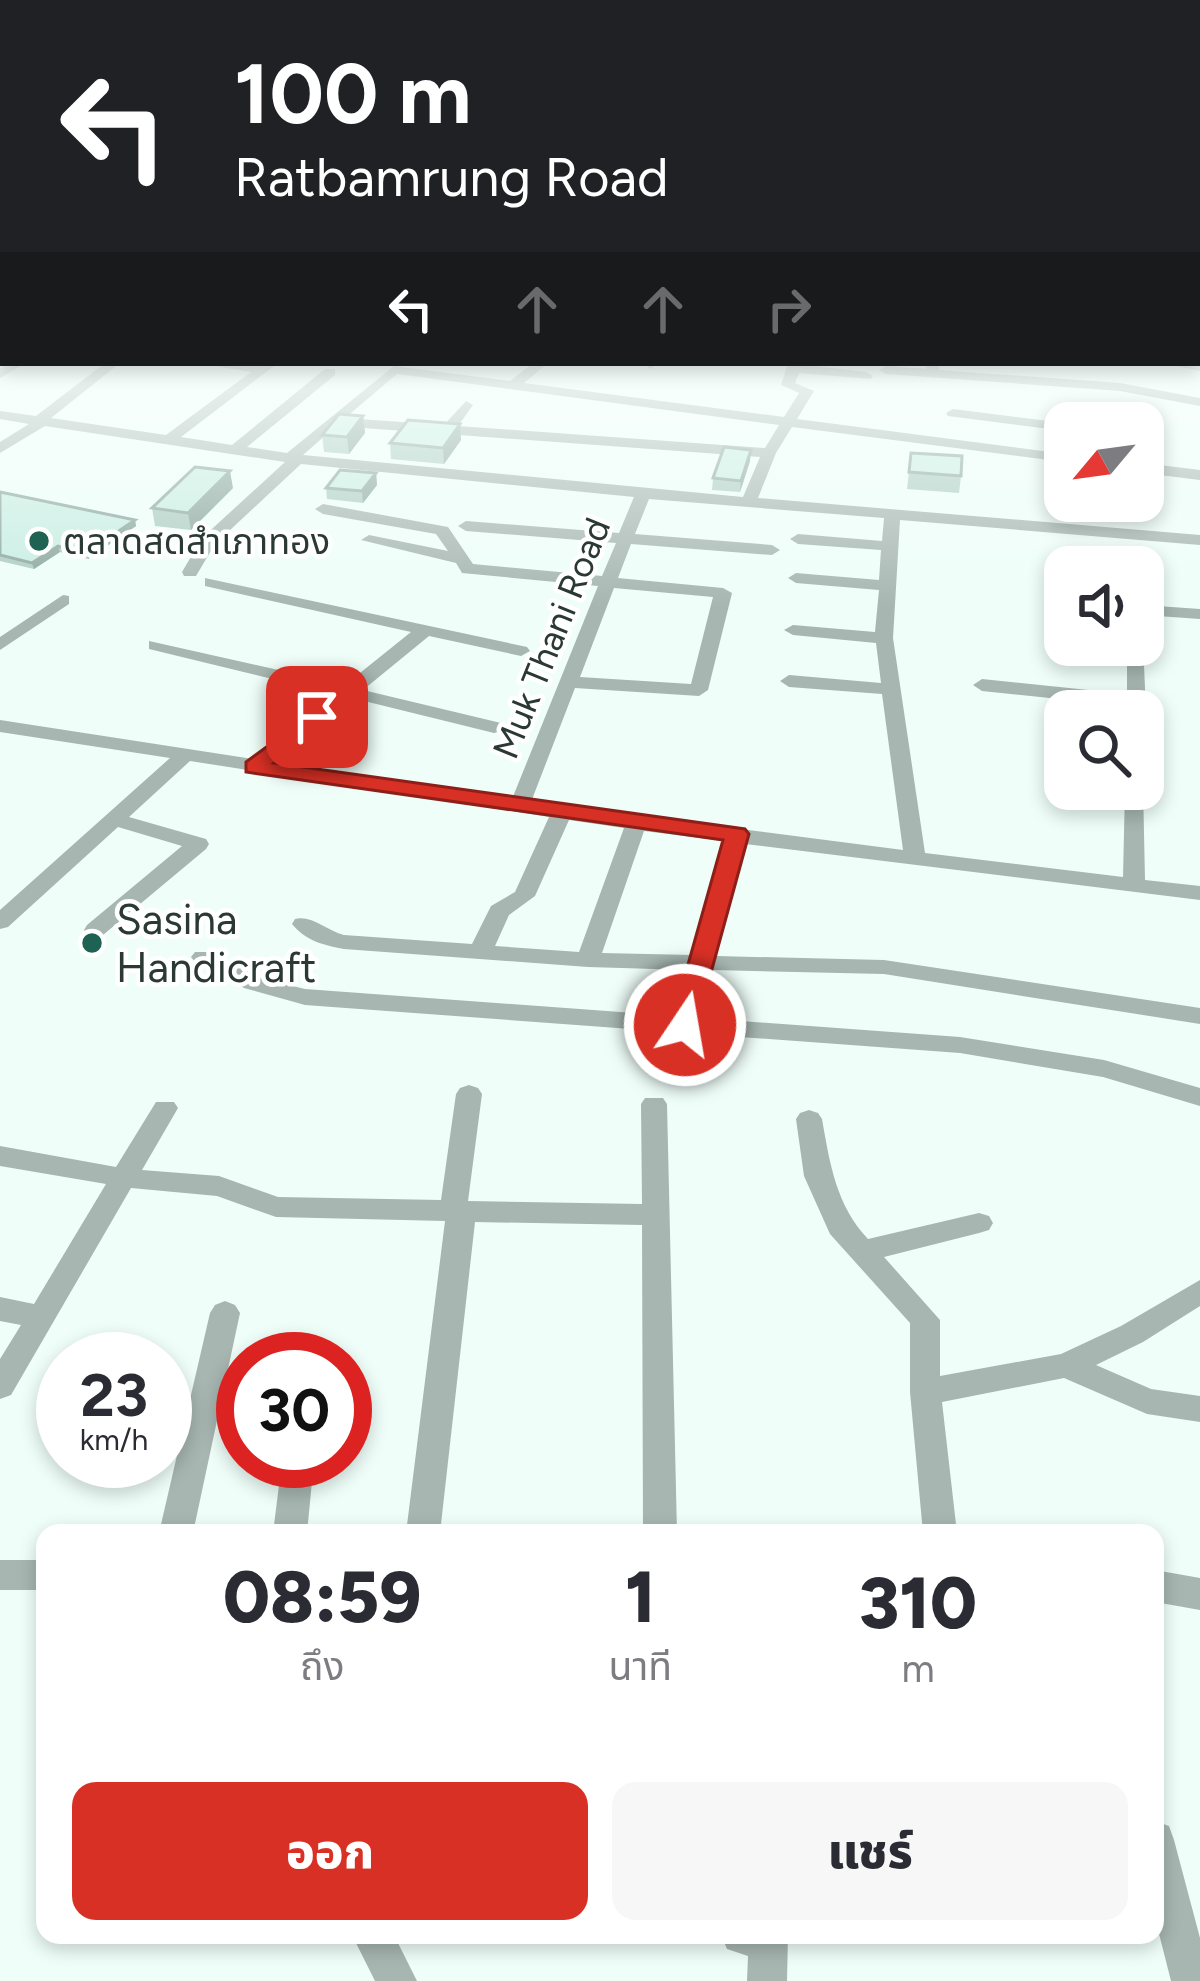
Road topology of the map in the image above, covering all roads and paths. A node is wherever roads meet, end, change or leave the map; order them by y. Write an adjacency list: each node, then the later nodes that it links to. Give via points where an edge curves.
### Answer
1 (37, 423): 12 (street)
2 (58, 423): 11 (street)
3 (192, 423): 11 (street)
4 (267, 423): 13 (street)
5 (334, 423): 16 (street)
6 (356, 423): 10 (street)
7 (453, 423): 10 (street)
8 (789, 423): 14 (street)
9 (801, 423): 15 (street)
10 (448, 430): 14 (street)
11 (170, 440): 13 (street)
12 (0, 449)
13 (236, 449): 16 (street)
14 (769, 453): 20 (street)
15 (1044, 455)
16 (293, 458): 19 (street); 31 (street, via 208,541)
17 (1164, 471): 18 (street)
18 (1200, 476)
19 (644, 494): 20 (street); 24 (street, Muk Thani Road)
20 (749, 502): 22 (street)
21 (323, 509): 30 (street, via 442,530)
22 (892, 514): 26 (street); 28 (street)
23 (466, 526): 24 (street)
24 (626, 537): 29 (street); 33 (street, Muk Thani Road)
25 (799, 539): 28 (street)
26 (1200, 540)
27 (369, 541): 30 (street)
28 (888, 546): 35 (street)
29 (772, 550)
30 (465, 564): 33 (street)
31 (190, 572)
32 (796, 578): 35 (street)
33 (610, 580): 46 (street, Muk Thani Road); 46 (street, via 723,593 699,690)
34 (211, 582): 39 (street)
35 (884, 585): 41 (street)
36 (63, 600): 43 (street)
37 (1164, 611): 38 (street)
38 (1200, 614)
39 (424, 630): 44 (street); 49 (street)
40 (793, 630): 41 (street)
41 (884, 638): 48 (street)
42 (154, 644): 49 (street)
43 (0, 645)
44 (520, 651)
45 (789, 681): 48 (street)
46 (569, 682): 55 (street, Muk Thani Road)
47 (982, 685): 50 (street)
48 (888, 689): 61 (street)
49 (348, 692): 51 (street); 54 (street)
50 (1044, 693)
51 (494, 727)
52 (6, 733): 53 (street)
53 (183, 757): 54 (street); 58 (street)
54 (254, 767): 55 (street)
55 (520, 806): 57 (street)
56 (1135, 810): 62 (street)
57 (562, 812): 59 (street); 67 (street, via 524,896 499,911)
58 (115, 819): 64 (street); 66 (street, via 198,844)
59 (636, 824): 60 (street); 69 (street)
60 (736, 834): 61 (street); 70 (street)
61 (915, 859): 62 (street)
62 (1134, 886): 63 (street)
63 (1200, 893)
64 (0, 922)
65 (303, 924): 67 (street, via 344,942)
66 (95, 929)
67 (481, 950): 69 (street)
68 (203, 957): 72 (street, via 305,998)
69 (588, 959): 70 (street)
70 (698, 964): 71 (street, via 884,967); 72 (street)
71 (1200, 1016)
72 (685, 1025): 74 (street, via 1004,1050)
73 (469, 1094): 80 (street)
74 (1200, 1097)
75 (654, 1104): 81 (street)
76 (165, 1108): 79 (street)
77 (808, 1119): 83 (street, via 830,1208)
78 (0, 1156): 79 (street)
79 (125, 1178): 80 (street, via 219,1186 276,1207); 87 (street)
80 (458, 1212): 81 (street); 95 (street)
81 (652, 1215): 96 (street)
82 (979, 1223): 83 (street)
83 (863, 1251): 90 (street, via 925,1320)
84 (1200, 1291): 88 (street)
85 (0, 1309): 87 (street)
86 (224, 1313): 93 (street)
87 (41, 1317): 89 (street)
88 (1066, 1364): 90 (street); 91 (street, via 1147,1401)
89 (0, 1386)
90 (926, 1392): 97 (street)
91 (1200, 1408)
92 (295, 1488): 94 (street)
93 (178, 1524)
94 (291, 1524)
95 (424, 1524)
96 (659, 1524)
97 (939, 1524)
98 (36, 1574): 99 (street)
99 (0, 1575)
100 (1164, 1588): 101 (street)
101 (1200, 1594)
102 (1165, 1917): 107 (street)
103 (377, 1944): 105 (street)
104 (769, 1944): 106 (street)
105 (397, 1981)
106 (767, 1981)
107 (1191, 1981)

